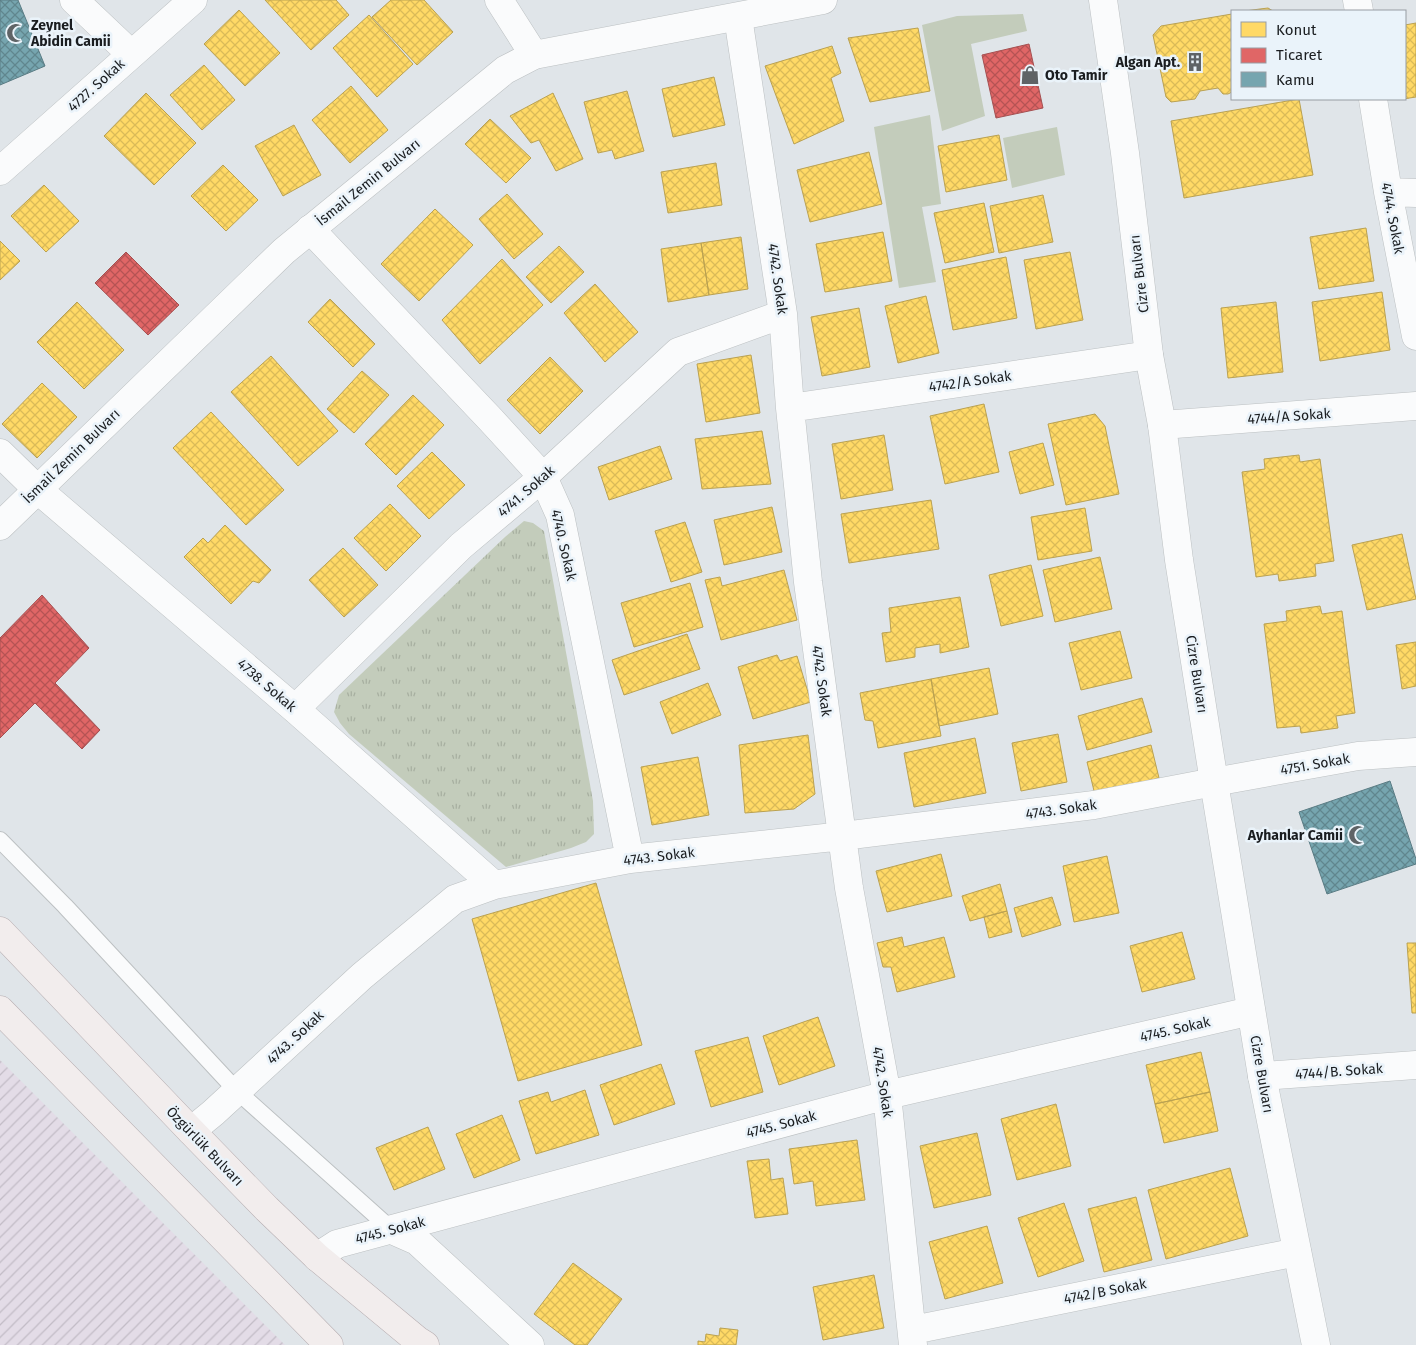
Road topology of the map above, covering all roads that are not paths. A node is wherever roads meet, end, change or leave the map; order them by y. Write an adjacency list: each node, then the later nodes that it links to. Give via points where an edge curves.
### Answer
1 (74, 0): 7 (street)
2 (193, 0): 7 (street, 4727. Sokak)
3 (499, 0): 8 (street)
4 (823, 0): 6 (street, İsmail Zemin Bulvarı)
5 (1103, 0): 16 (street, Cizre Bulvarı)
6 (738, 16): 8 (street, İsmail Zemin Bulvarı); 14 (street, 4742. Sokak)
7 (130, 54): 10 (street, 4727. Sokak)
8 (534, 55): 13 (street, İsmail Zemin Bulvarı, via 505,70)
9 (1373, 100): 11 (street, 4744. Sokak)
10 (0, 171)
11 (1388, 192): 12 (street); 15 (street, 4744. Sokak)
12 (1416, 193)
13 (310, 229): 21 (street, 4740. Sokak); 22 (street, İsmail Zemin Bulvarı)
14 (783, 314): 18 (street, 4742. Sokak); 21 (street, 4741. Sokak, via 678,352)
15 (1416, 336)
16 (1149, 355): 18 (street, 4742/A Sokak); 19 (street, Cizre Bulvarı)
17 (1416, 406): 19 (street, 4744/A Sokak)
18 (790, 408): 27 (street, 4742. Sokak, via 808,582)
19 (1162, 425): 26 (street, Cizre Bulvarı, via 1179,560)
20 (0, 454): 22 (street, 4738. Sokak)
21 (543, 477): 24 (street, 4741. Sokak, via 461,546); 29 (street, 4740. Sokak, via 560,515)
22 (37, 489): 23 (street, İsmail Zemin Bulvarı); 24 (street, 4738. Sokak)
23 (0, 526)
24 (295, 709): 30 (street, 4738. Sokak)
25 (1416, 752): 26 (street, 4751. Sokak, via 1358,756)
26 (1214, 782): 27 (street, 4743. Sokak, via 1094,805); 33 (street, Cizre Bulvarı)
27 (843, 836): 29 (street, 4743. Sokak); 37 (street, 4742. Sokak, via 849,888)
28 (0, 840): 36 (lane)
29 (630, 859): 30 (street, 4743. Sokak)
30 (494, 885): 36 (street, 4743. Sokak, via 455,899 362,976)
31 (0, 931): 38 (main road, Özgürlük Bulvarı)
32 (0, 1010): 43 (main road)
33 (1251, 1011): 35 (street, Cizre Bulvarı); 37 (street, 4745. Sokak)
34 (1416, 1065): 35 (street, 4744/B. Sokak)
35 (1262, 1076): 40 (street, Cizre Bulvarı)
36 (237, 1090): 38 (street, 4743. Sokak); 39 (lane)
37 (887, 1096): 39 (street, 4745. Sokak); 42 (street, 4742. Sokak)
38 (191, 1131): 41 (main road, Özgürlük Bulvarı)
39 (392, 1230): 41 (street, 4745. Sokak, via 336,1244); 45 (street, via 417,1241)
40 (1297, 1252): 42 (street, 4742/B Sokak); 46 (street, Cizre Bulvarı)
41 (317, 1257): 44 (main road, Özgürlük Bulvarı)
42 (913, 1337)
43 (329, 1345)
44 (425, 1345)
45 (530, 1345)
46 (1316, 1345)

